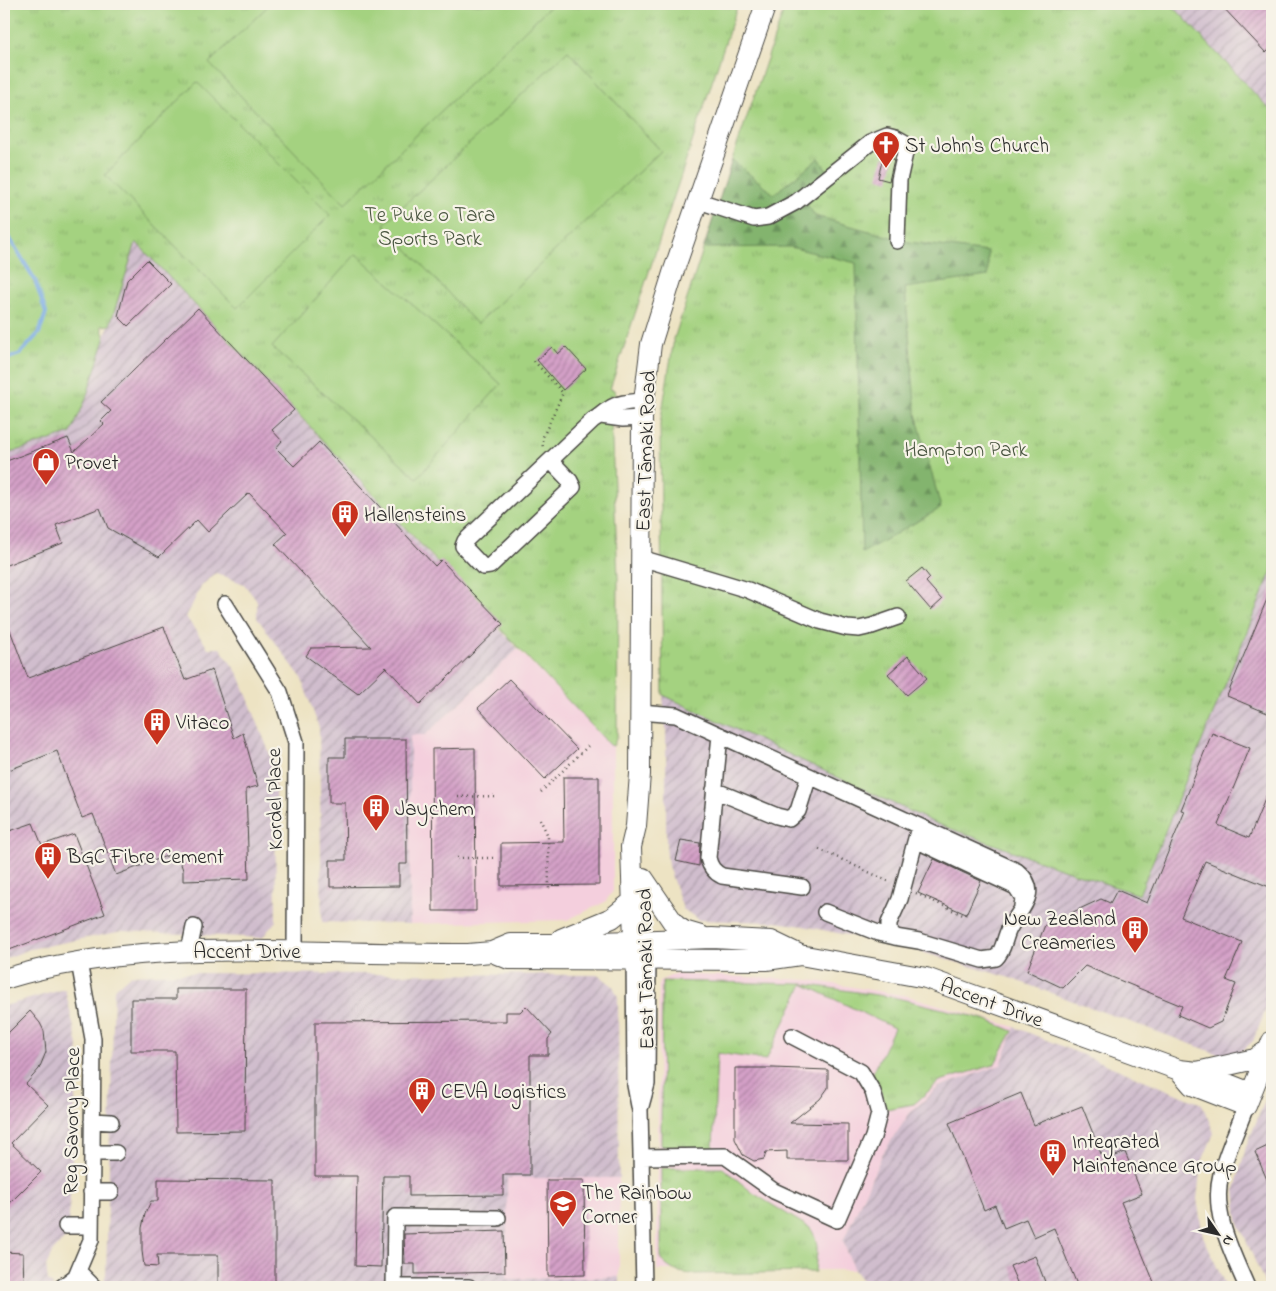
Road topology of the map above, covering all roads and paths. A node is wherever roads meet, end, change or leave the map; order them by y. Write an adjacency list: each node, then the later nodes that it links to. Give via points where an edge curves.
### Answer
1 (766, 4): 2 (main road, East Tāmaki Road)
2 (699, 201): 3 (street, via 754,218 768,218 796,202 870,143 887,136 904,143 905,153 899,180); 5 (main road, East Tāmaki Road, via 651,344)
3 (897, 241)
4 (534, 361): 6 (path, via 563,393 542,439 542,448)
5 (643, 410): 6 (street, via 620,404 608,409); 7 (main road, East Tāmaki Road)
6 (551, 461): 6 (street, via 573,487 490,566 483,567 464,543)
7 (641, 558): 9 (street, via 748,590 841,627 866,628); 10 (main road, East Tāmaki Road)
8 (225, 604): 36 (street, Kordel Place, via 280,692 296,742)
9 (898, 617)
10 (640, 712): 11 (street, via 676,715); 19 (main road, East Tāmaki Road)
11 (720, 735): 13 (street); 14 (street)
12 (588, 746): 15 (path)
13 (810, 776): 14 (street, via 798,811 789,818); 20 (street)
14 (714, 790): 26 (street, via 708,858 713,870 722,876)
15 (541, 792)
16 (496, 796): 17 (path)
17 (458, 797)
18 (540, 819): 27 (path, via 548,836)
19 (636, 826): 25 (main road, East Tāmaki Road, via 642,848); 28 (main road, East Tāmaki Road, via 631,847)
20 (919, 827): 31 (street, via 900,899 889,924 889,930); 31 (street, via 1021,875 1029,890 1027,901 1014,918 1001,952 992,960)
21 (819, 849): 22 (path)
22 (829, 854)
23 (457, 858): 24 (path)
24 (495, 858)
25 (643, 878): 32 (main road, via 675,924 684,931); 34 (main road, East Tāmaki Road)
26 (802, 887)
27 (549, 891)
28 (632, 901): 33 (main road, via 612,918); 34 (main road, East Tāmaki Road)
29 (825, 912): 31 (street, via 878,933)
30 (194, 927): 35 (street)
31 (895, 936)
32 (712, 938): 34 (main road, Accent Drive); 38 (main road, Accent Drive, via 771,941)
33 (547, 944): 34 (main road, Accent Drive); 37 (main road, Accent Drive, via 511,944)
34 (641, 950): 37 (main road, Accent Drive, via 509,959); 38 (main road, Accent Drive, via 766,960); 49 (street, East Tāmaki Road, via 647,1084 640,1111)
35 (189, 951): 36 (main road, Accent Drive); 39 (main road, Accent Drive)
36 (296, 951): 37 (main road, Accent Drive)
37 (492, 952)
38 (800, 956): 43 (main road, Accent Drive, via 926,978)
39 (79, 962): 40 (main road, Accent Drive); 45 (street, Reg Savory Place, via 94,1039)
40 (4, 979)
41 (792, 1036): 49 (street, via 861,1072 873,1092 879,1114 873,1137 837,1220 774,1191 725,1156)
42 (1270, 1045): 43 (main road, via 1255,1059); 44 (main road)
43 (1188, 1071): 44 (main road, Accent Drive)
44 (1248, 1099): 60 (street, via 1227,1153 1217,1199 1229,1244)
45 (92, 1121): 46 (street); 47 (street, Reg Savory Place)
46 (111, 1122)
47 (92, 1153): 48 (street); 50 (street, Reg Savory Place)
48 (116, 1153)
49 (641, 1157): 59 (street, East Tāmaki Road)
50 (91, 1192): 51 (street); 54 (street, Reg Savory Place)
51 (111, 1192)
52 (498, 1218): 58 (street, via 395,1217 394,1287)
53 (66, 1226): 54 (street)
54 (91, 1226): 55 (street, Reg Savory Place, via 91,1240)
55 (76, 1276): 56 (street); 57 (street)
56 (62, 1287)
57 (94, 1287)
58 (469, 1287)
59 (644, 1287)
60 (1247, 1287)

